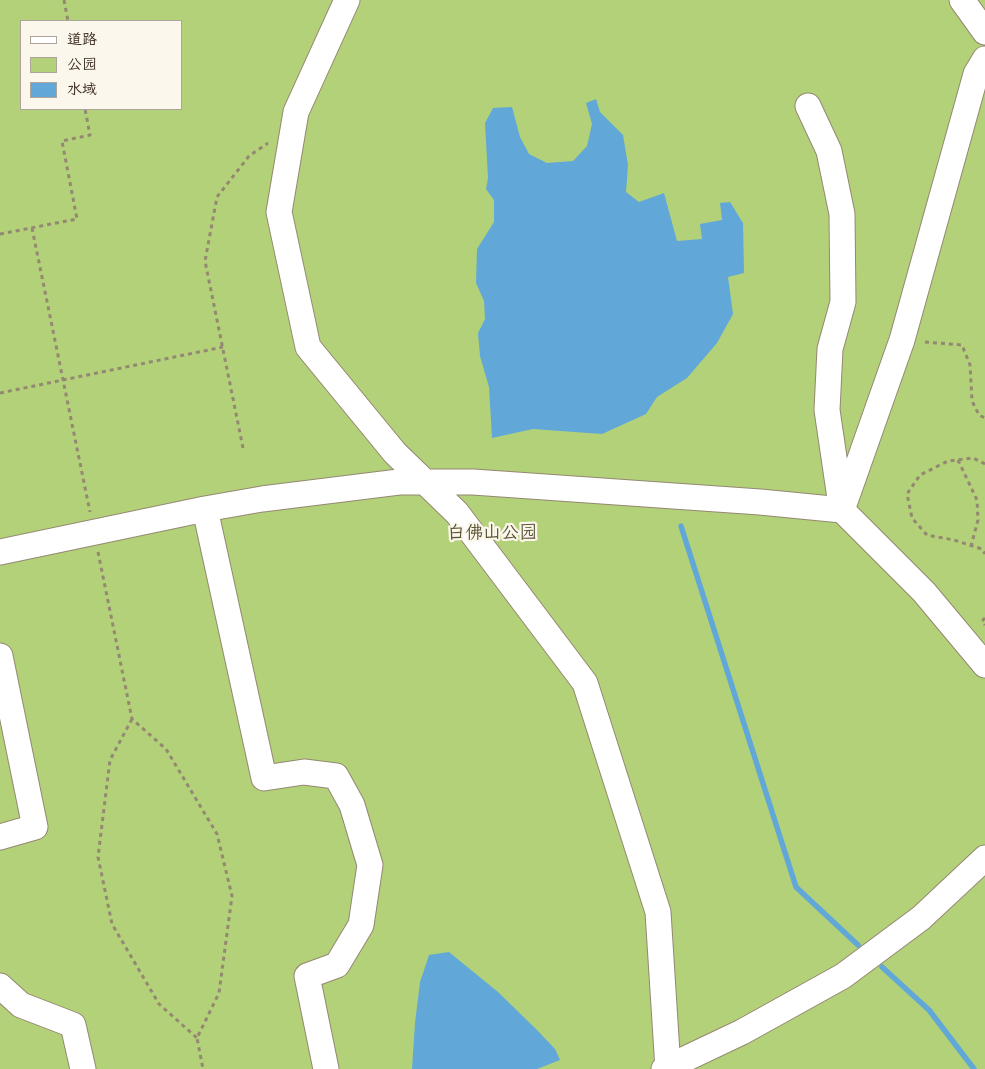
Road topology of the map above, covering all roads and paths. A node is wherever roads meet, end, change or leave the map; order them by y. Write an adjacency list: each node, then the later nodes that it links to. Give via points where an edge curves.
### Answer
1 (64, 0): 4 (path)
2 (347, 0): 9 (lane, via 296,112)
3 (962, 0): 5 (lane)
4 (68, 20)
5 (985, 32)
6 (985, 58): 12 (lane, via 976,74)
7 (808, 106): 22 (lane, via 829,151 842,214 843,302 830,349 827,410)
8 (85, 110): 10 (path, via 90,136 62,141 77,220)
9 (294, 125): 13 (path, via 249,156 217,197 206,261); 20 (lane, via 279,212 308,348 395,454)
10 (32, 228): 11 (path); 14 (path)
11 (0, 234)
12 (902, 340): 16 (path, via 962,345 970,365 972,401 979,415); 22 (lane)
13 (223, 347): 14 (path); 17 (path)
14 (63, 380): 15 (path); 23 (path)
15 (0, 392)
16 (985, 418)
17 (243, 448)
18 (958, 460): 19 (path, via 973,458); 24 (path, via 977,500 978,520); 24 (path, via 948,461 920,475 908,494 912,518 927,535)
19 (985, 464)
20 (425, 482): 21 (lane, via 360,487); 22 (lane, via 473,482); 36 (lane, via 457,513 585,683 658,912)
21 (205, 509): 23 (lane); 39 (lane, via 264,778 304,772 336,776 352,805 370,865 361,925 337,965 307,976)
22 (842, 510): 30 (lane, via 924,592)
23 (94, 532): 25 (lane); 31 (path)
24 (971, 546): 26 (path, via 982,549)
25 (0, 552)
26 (985, 554)
27 (985, 618): 28 (path, via 982,621)
28 (985, 625)
29 (0, 656): 32 (lane, via 35,827)
30 (985, 665)
31 (132, 719): 35 (path, via 166,749 217,834 232,896 219,993); 35 (path, via 110,760 98,857 112,924 159,1004)
32 (0, 837)
33 (985, 858): 36 (lane, via 921,918 843,976 742,1032)
34 (0, 986): 37 (lane, via 21,1005 73,1025)
35 (197, 1038): 38 (path)
36 (667, 1068)
37 (83, 1069)
38 (203, 1069)
39 (326, 1069)

